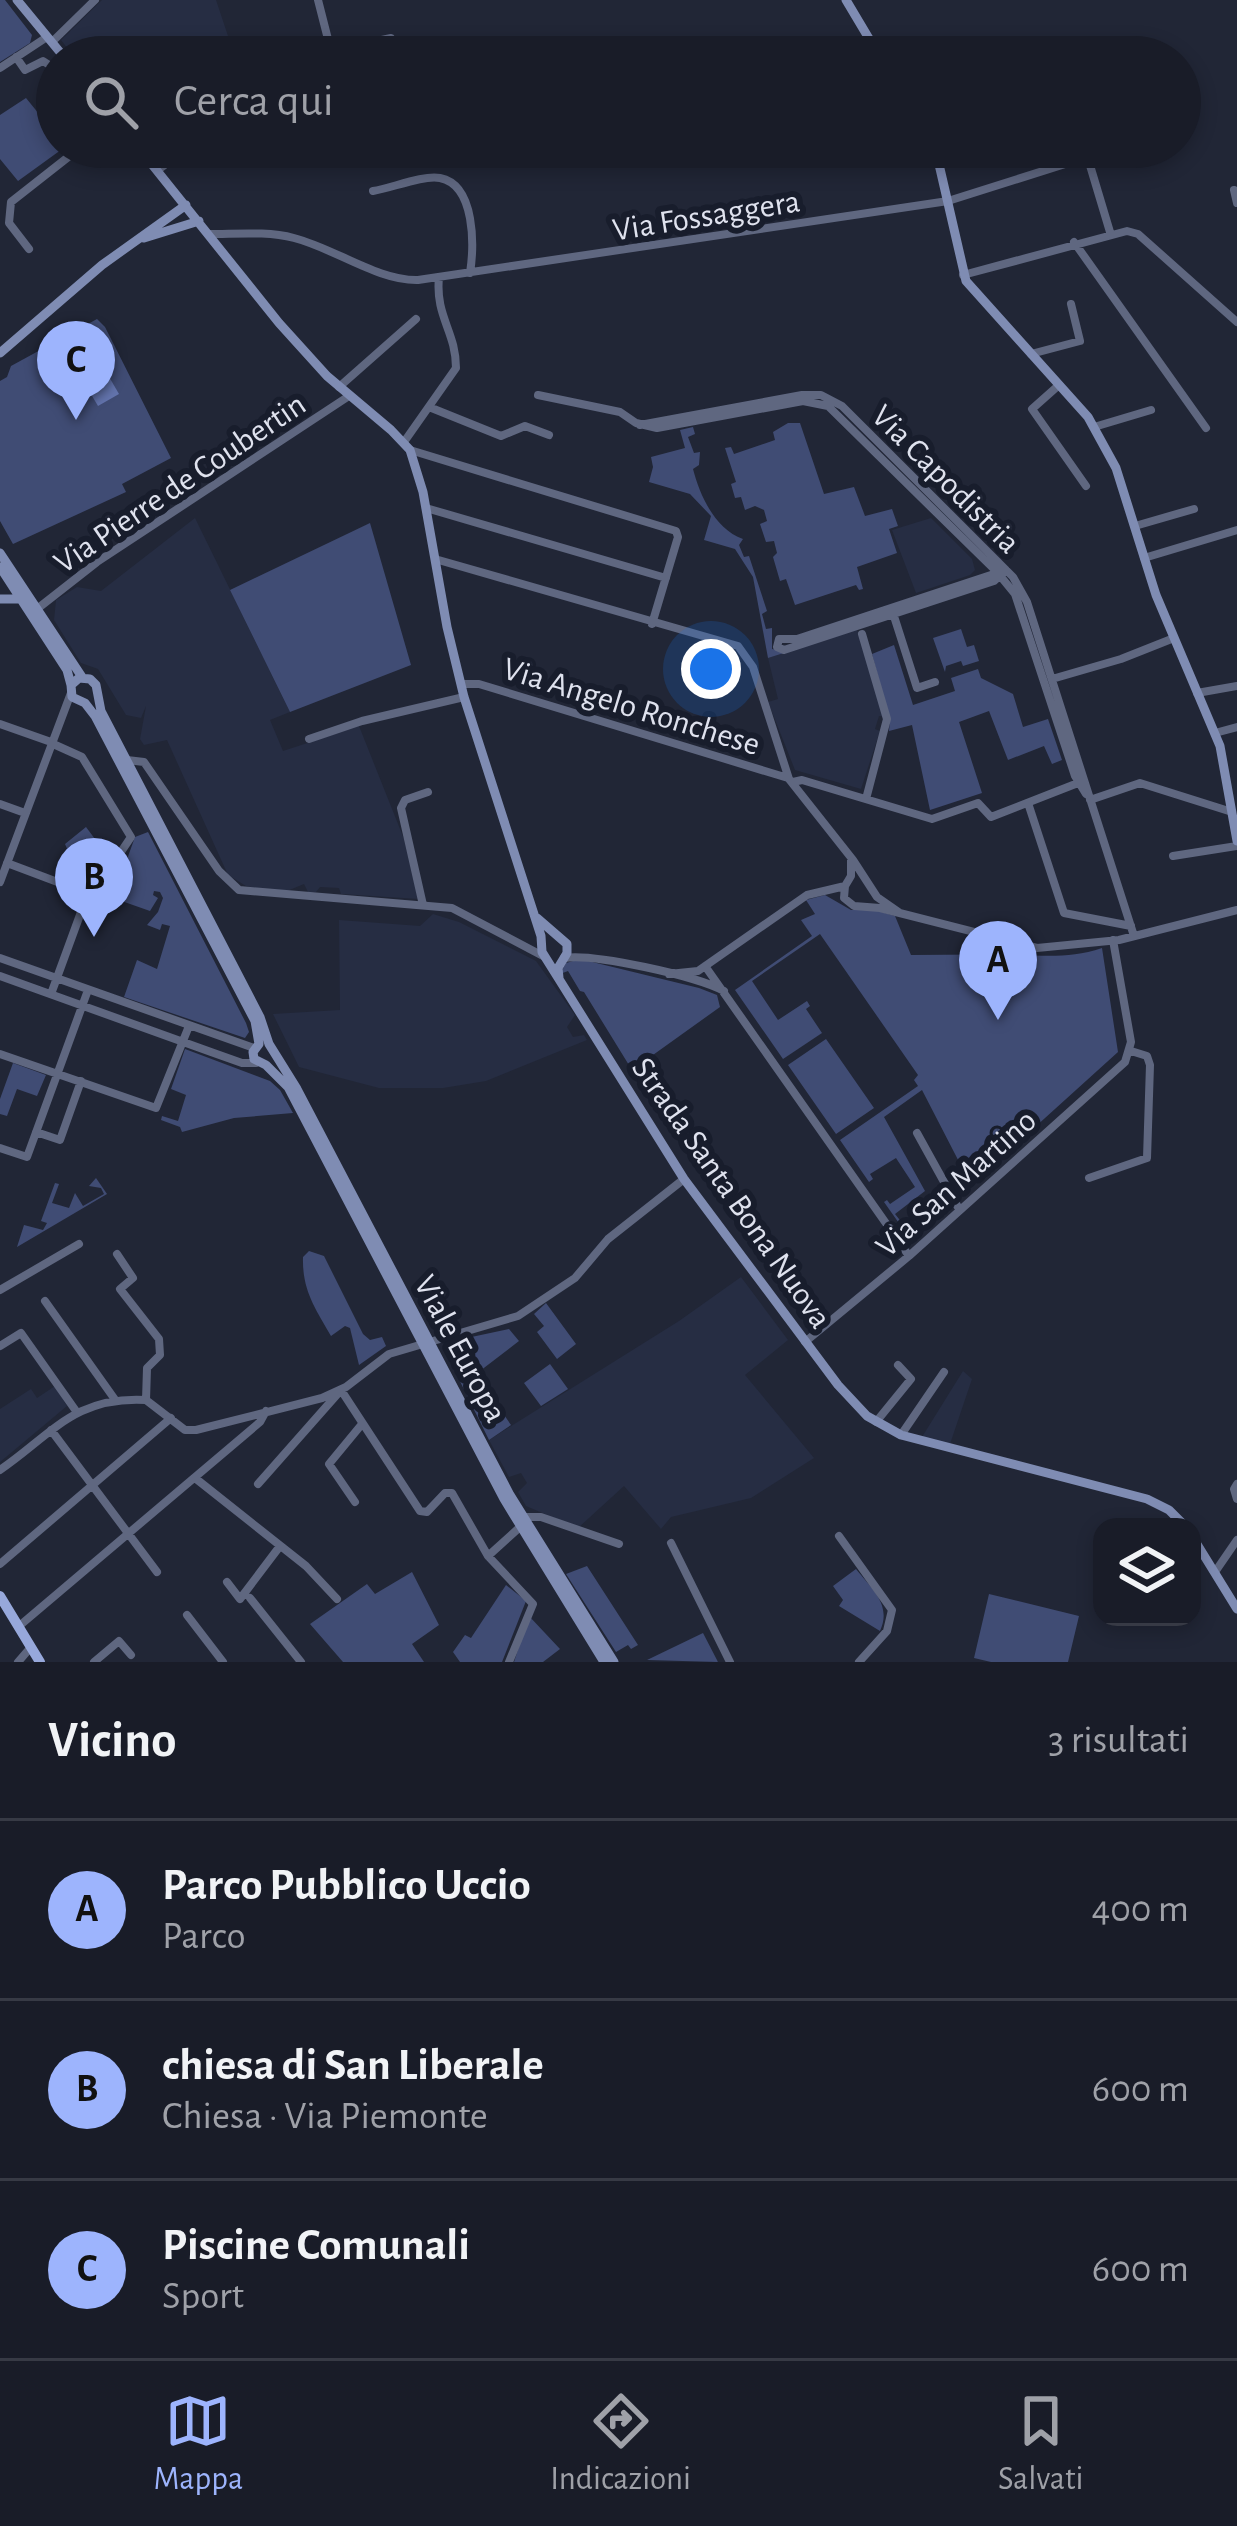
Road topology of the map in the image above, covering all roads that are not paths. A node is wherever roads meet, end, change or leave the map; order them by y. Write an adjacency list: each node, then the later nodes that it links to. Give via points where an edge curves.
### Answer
1 (17, 0): 5 (street)
2 (95, 0): 6 (street)
3 (318, 0): 7 (street)
4 (846, 0): 8 (street)
5 (46, 36)
6 (54, 36)
7 (328, 36)
8 (867, 36)
9 (36, 47): 10 (street)
10 (16, 57): 11 (street, via 25,70); 12 (street)
11 (36, 65)
12 (0, 68)
13 (52, 168): 32 (street, via 11,202 9,223)
14 (161, 168): 18 (street)
15 (940, 168): 22 (street)
16 (1052, 168): 22 (street, Via Fossaggera)
17 (1091, 168): 27 (street, Via Fossaggera)
18 (158, 170): 19 (street)
19 (171, 187): 24 (street); 25 (street)
20 (1234, 190): 23 (street)
21 (374, 191): 33 (street, via 439,178 449,183 474,228)
22 (948, 201): 33 (street, Via Fossaggera); 34 (street)
23 (1237, 203)
24 (188, 207): 25 (street); 26 (street); 29 (street)
25 (168, 216): 31 (street)
26 (199, 221): 28 (street); 29 (street)
27 (1111, 232): 30 (street); 38 (street, via 1138,234)
28 (209, 234): 35 (street, Via Fossaggera, via 282,235 397,279); 42 (street)
29 (151, 235): 31 (street)
30 (1074, 242): 34 (street); 49 (street)
31 (123, 248): 39 (street)
32 (29, 249)
33 (470, 273): 35 (street, Via Fossaggera)
34 (963, 275): 40 (street)
35 (439, 277): 45 (street, via 436,300 457,362)
36 (1071, 304): 40 (street, via 1080,341)
37 (416, 319): 42 (street)
38 (1237, 322)
39 (0, 353)
40 (1031, 354): 41 (street)
41 (1060, 385): 48 (street); 52 (street, via 1032,409)
42 (339, 387): 44 (street)
43 (538, 395): 47 (street, Via Capodistria, via 620,412)
44 (349, 396): 51 (street); 68 (street, Via Pierre de Coubertin)
45 (429, 407): 50 (street, via 500,436 523,426); 51 (street)
46 (1151, 410): 48 (street)
47 (640, 425): 58 (street, Via Capodistria, via 822,402); 62 (street, Via Capodistria, via 802,394 827,397)
48 (1094, 427): 55 (street)
49 (1206, 428)
50 (549, 435)
51 (407, 446): 53 (street); 63 (street, via 674,529)
52 (1085, 486)
53 (426, 508): 60 (street); 63 (street)
54 (1193, 509): 55 (street)
55 (1136, 526): 59 (street)
56 (1237, 530): 59 (street)
57 (0, 553): 68 (street, Viale Europa)
58 (982, 557): 62 (street, Via Capodistria); 64 (street)
59 (1144, 558): 72 (street)
60 (435, 559): 70 (street); 76 (street)
61 (0, 567): 66 (street, Viale Europa)
62 (1002, 573): 64 (street); 65 (street, Via Capodistria); 74 (street, Via Capodistria, via 1027,602)
63 (666, 578): 70 (street)
64 (983, 581): 65 (street); 69 (street)
65 (1011, 588): 74 (street, Via Capodistria)
66 (22, 598): 67 (street); 80 (street, Viale Europa)
67 (0, 599)
68 (38, 609): 73 (street, Viale Europa)
69 (892, 611): 69 (street, via 779,639 777,647 784,650); 75 (street, via 917,688)
70 (652, 624): 89 (street, via 743,651)
71 (862, 634): 94 (street, via 887,719)
72 (1174, 638): 74 (street); 79 (street)
73 (82, 677): 78 (street, Viale Europa, via 94,681); 80 (street)
74 (1048, 680): 90 (street, Via Capodistria)
75 (935, 682)
76 (461, 684): 81 (street); 89 (street, Via Angelo Ronchese)
77 (1237, 686): 79 (street)
78 (96, 693): 80 (street); 87 (street, Viale Europa)
79 (1197, 693): 84 (street)
80 (75, 695): 86 (street); 134 (street, Viale Europa)
81 (464, 697): 85 (street); 112 (street)
82 (0, 724): 86 (street)
83 (1237, 727): 84 (street)
84 (1215, 733): 88 (street)
85 (309, 740)
86 (51, 742): 99 (street); 108 (street, via 82,757 130,832 96,894)
87 (127, 760): 110 (street, via 144,762 239,890); 134 (street, Viale Europa, via 262,1023)
88 (1232, 777): 98 (street)
89 (791, 780): 91 (street, Via Angelo Ronchese); 93 (street)
90 (1082, 782): 95 (street, Via Capodistria); 96 (street)
91 (818, 786): 93 (street); 94 (street, Via Angelo Ronchese)
92 (428, 792): 110 (street, via 400,808)
93 (801, 793): 101 (street)
94 (866, 800): 96 (street, Via Angelo Ronchese, via 932,819 978,803 991,818)
95 (1090, 800): 98 (street, via 1140,783); 115 (street, Via Capodistria)
96 (1028, 803): 115 (street, via 1064,913)
97 (0, 804): 99 (street)
98 (1232, 812): 100 (street)
99 (25, 813): 103 (street)
100 (1237, 843): 102 (street)
101 (848, 854): 105 (street); 106 (street)
102 (1173, 856)
103 (7, 863): 104 (street); 108 (street)
104 (0, 882)
105 (847, 884): 106 (street, via 858,879); 107 (street); 109 (street)
106 (868, 886): 111 (street); 114 (street)
107 (823, 891): 109 (street); 120 (street)
108 (88, 893): 126 (street)
109 (846, 902): 111 (street)
110 (423, 904): 118 (street, via 457,909)
111 (862, 905): 114 (street)
112 (531, 909): 116 (street); 118 (street, Strada Santa Bona Nuova)
113 (1237, 910): 115 (street)
114 (900, 913): 117 (street, via 1037,949)
115 (1133, 931): 117 (street)
116 (562, 938): 118 (street); 121 (street); 122 (street)
117 (1113, 940): 135 (street)
118 (544, 950): 121 (street); 128 (street, Strada Santa Bona Nuova)
119 (0, 958): 126 (street)
120 (716, 958): 123 (street); 127 (street)
121 (562, 959): 122 (street); 128 (street)
122 (597, 959): 124 (street)
123 (705, 966): 124 (street); 127 (street)
124 (669, 974): 127 (street)
125 (0, 976): 130 (street)
126 (57, 979): 129 (street); 130 (street)
127 (714, 981): 148 (street)
128 (561, 983): 144 (street, Strada Santa Bona Nuova)
129 (88, 990): 131 (street); 132 (street)
130 (51, 994): 131 (street)
131 (82, 1005): 133 (street); 138 (street)
132 (189, 1027): 133 (street); 134 (street)
133 (184, 1042): 137 (street); 139 (street, via 156,1108)
134 (265, 1047): 137 (street, Viale Europa); 137 (street); 151 (street, Viale Europa)
135 (1130, 1052): 143 (street, via 1149,1060 1148,1158); 145 (street, Via San Martino)
136 (0, 1054): 138 (street)
137 (261, 1064): 151 (street, Viale Europa, via 288,1088)
138 (58, 1072): 139 (street); 140 (street)
139 (81, 1081): 140 (street, via 60,1140)
140 (36, 1132): 142 (street, via 27,1157)
141 (917, 1133): 145 (street)
142 (0, 1148)
143 (1089, 1178)
144 (684, 1179): 151 (street, via 527,1310); 152 (street, Strada Santa Bona Nuova)
145 (959, 1209): 148 (street, Via San Martino)
146 (79, 1244): 149 (street)
147 (117, 1254): 157 (street, via 133,1278 120,1289 160,1342 147,1368)
148 (909, 1256): 152 (street, Via San Martino)
149 (0, 1290)
150 (45, 1301): 158 (street)
151 (424, 1341): 156 (street, via 382,1357); 174 (street, Viale Europa)
152 (806, 1342): 162 (street, Strada Santa Bona Nuova)
153 (4, 1344): 159 (street, via 18,1333)
154 (898, 1365): 162 (street, via 911,1378)
155 (944, 1372): 165 (street)
156 (341, 1390): 160 (street); 163 (street); 168 (street)
157 (146, 1400): 158 (street); 161 (street)
158 (116, 1401): 159 (street)
159 (76, 1411): 164 (street)
160 (266, 1412): 161 (street, via 192,1430); 167 (street)
161 (171, 1418): 170 (street)
162 (875, 1422): 165 (street, Strada Santa Bona Nuova)
163 (362, 1424): 172 (street, via 329,1464); 182 (street, via 420,1511 445,1493 456,1496)
164 (51, 1430): 166 (street); 170 (street)
165 (901, 1436): 173 (street, Strada Santa Bona Nuova, via 1147,1499)
166 (0, 1470)
167 (195, 1478): 175 (street); 180 (street)
168 (258, 1484)
169 (1237, 1484): 171 (street)
170 (91, 1485): 175 (street); 183 (street)
171 (1237, 1498)
172 (355, 1502)
173 (1177, 1518)
174 (522, 1522): 179 (street, via 541,1517); 182 (street); 201 (street, Viale Europa); 202 (street, Viale Europa)
175 (129, 1536): 185 (street); 192 (street)
176 (839, 1536): 204 (street, via 892,1610 887,1631)
177 (1237, 1540): 184 (street)
178 (671, 1543): 203 (street)
179 (619, 1544)
180 (280, 1546): 186 (street, via 240,1599); 188 (street)
181 (1201, 1550): 184 (street)
182 (488, 1556): 200 (street, via 532,1602)
183 (0, 1564)
184 (1215, 1572): 190 (street)
185 (157, 1573)
186 (227, 1582)
187 (250, 1598): 199 (street)
188 (338, 1599)
189 (2, 1606): 192 (main road)
190 (1237, 1609)
191 (187, 1615): 195 (street)
192 (19, 1628): 193 (main road)
193 (31, 1647): 196 (street); 197 (main road)
194 (131, 1655): 198 (street, via 119,1641)
195 (221, 1661)
196 (18, 1662)
197 (40, 1662)
198 (94, 1662)
199 (301, 1662)
200 (509, 1662)
201 (604, 1662)
202 (614, 1662)
203 (730, 1662)
204 (859, 1662)

